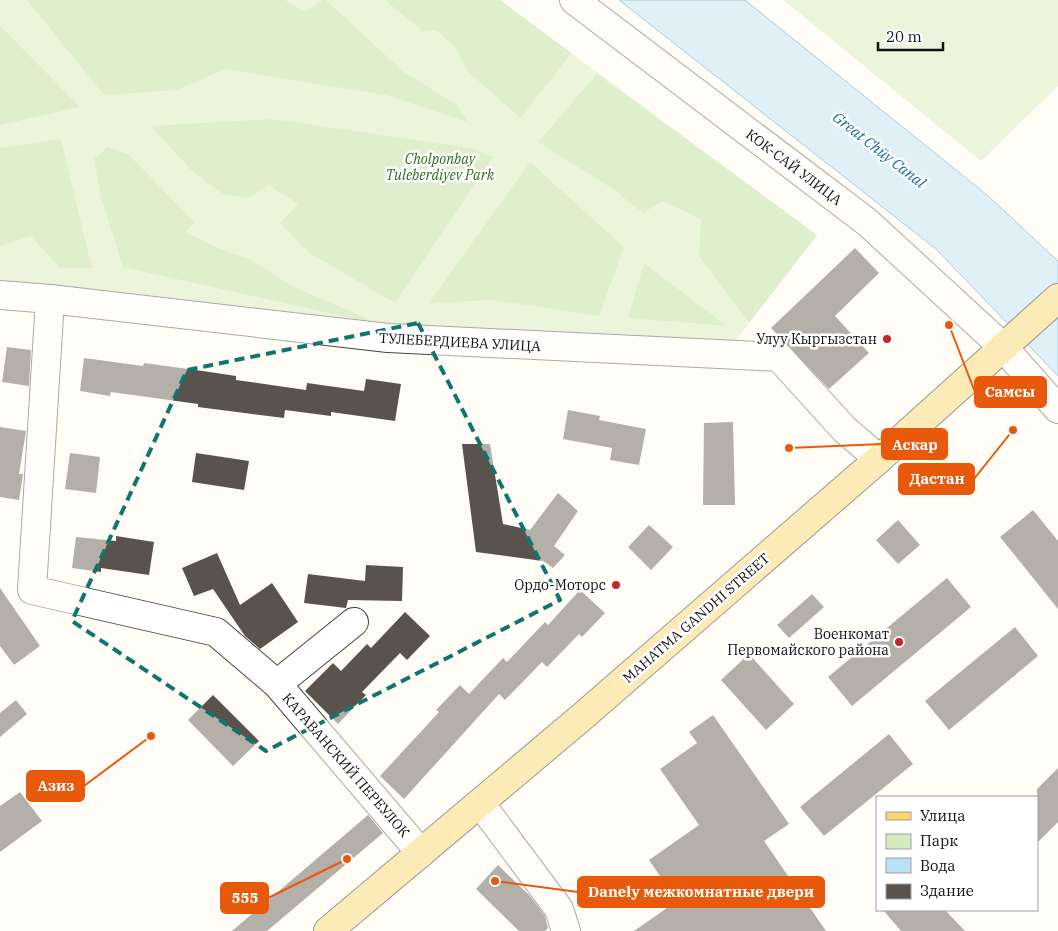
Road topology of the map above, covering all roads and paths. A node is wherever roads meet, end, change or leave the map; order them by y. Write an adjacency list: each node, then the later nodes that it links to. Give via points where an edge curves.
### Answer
1 (574, 0): 5 (street, КОК-САЙ УЛИЦА, via 867,222)
2 (0, 295): 4 (street, ТУЛЕБЕРДИЕВА УЛИЦА)
3 (1058, 298): 5 (main road, MAHATMA GANDHI STREET)
4 (50, 299): 7 (street, ТУЛЕБЕРДИЕВА УЛИЦА, via 388,338 779,357 844,428); 9 (street, via 32,590 216,632)
5 (1003, 347): 6 (street, КОК-САЙ УЛИЦА); 7 (main road, MAHATMA GANDHI STREET)
6 (1058, 409)
7 (879, 460): 10 (main road, MAHATMA GANDHI STREET)
8 (354, 622): 9 (street, КАРАВАНСКИЙ ПЕРЕУЛОК)
9 (277, 684): 11 (street, КАРАВАНСКИЙ ПЕРЕУЛОК)
10 (480, 803): 11 (main road, MAHATMA GANDHI STREET); 13 (street, via 559,909)
11 (421, 853): 12 (main road, MAHATMA GANDHI STREET)
12 (328, 931)
13 (566, 931)

